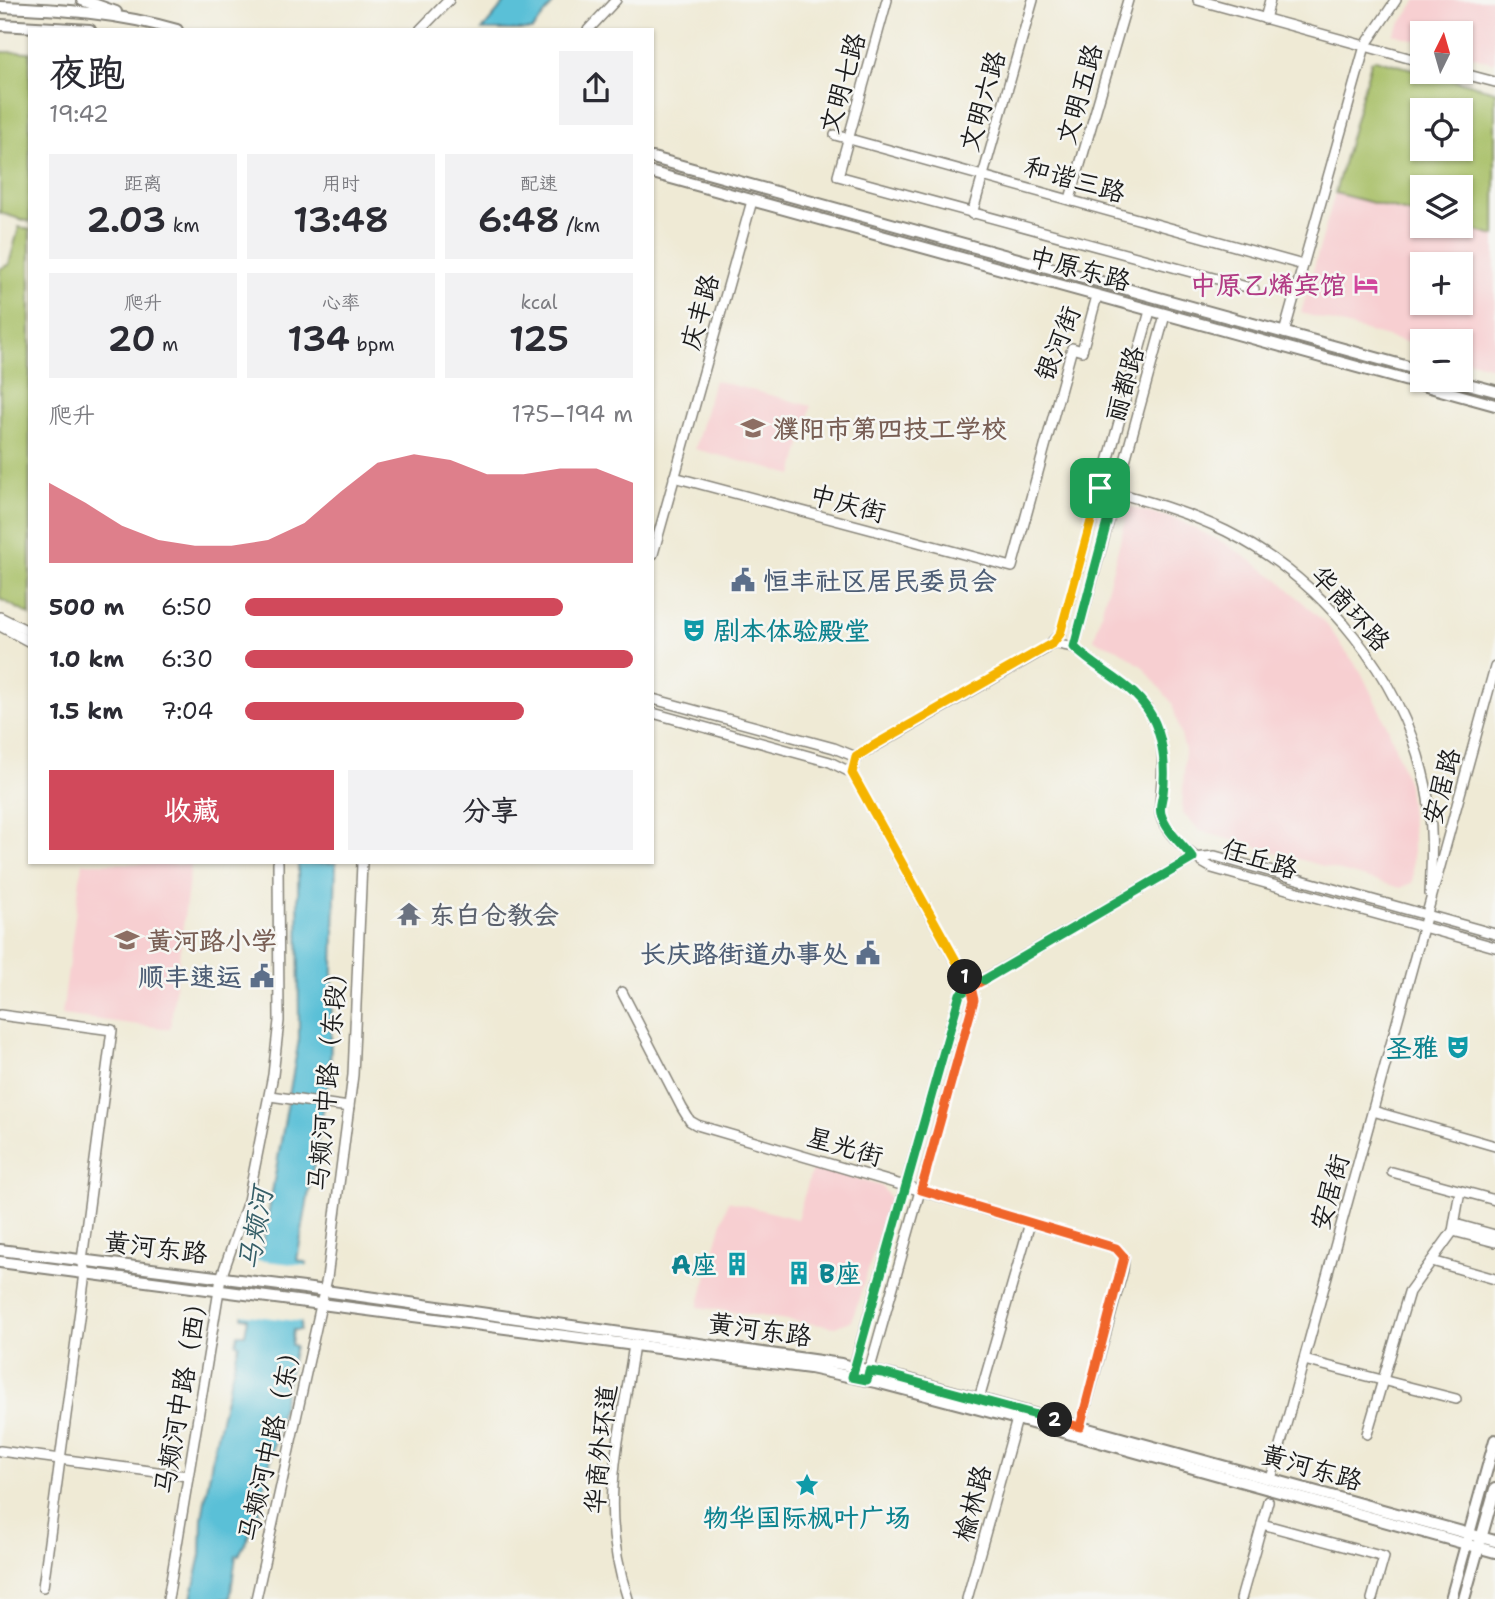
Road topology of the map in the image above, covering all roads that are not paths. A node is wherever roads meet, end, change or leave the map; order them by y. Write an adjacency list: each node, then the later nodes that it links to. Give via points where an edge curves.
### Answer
1 (82, 0): 12 (main road)
2 (449, 0): 19 (street)
3 (616, 0): 20 (street)
4 (887, 0): 27 (street, 文明七路)
5 (1033, 0): 30 (street, 文明六路)
6 (1128, 0): 31 (street, 文明五路)
7 (1198, 0): 11 (street)
8 (1270, 0): 11 (street)
9 (1396, 0): 22 (street)
10 (0, 7): 12 (main road)
11 (1265, 19): 22 (street)
12 (138, 20): 18 (main road)
13 (0, 25): 14 (main road)
14 (40, 27): 16 (main road); 17 (main road)
15 (28, 28): 21 (main road)
16 (32, 28)
17 (57, 28)
18 (169, 28)
19 (422, 28)
20 (590, 28)
21 (0, 32)
22 (1365, 46): 23 (street); 34 (street)
23 (1410, 58)
24 (1474, 76): 25 (street)
25 (1495, 82)
26 (835, 135): 27 (street, 和谐三路)
27 (849, 138): 30 (street, 和谐三路); 33 (street, 文明七路, via 838,176)
28 (654, 158): 39 (main road, 中原东路)
29 (654, 173): 32 (main road, 中原东路)
30 (983, 175): 31 (street, 和谐三路); 33 (street, 文明六路)
31 (1070, 199): 34 (street, 和谐三路)
32 (752, 201): 36 (main road, 中原东路); 44 (street, 庆丰路)
33 (972, 214): 35 (street)
34 (1303, 265): 39 (street)
35 (1254, 289)
36 (1097, 296): 37 (main road, 中原东路); 48 (street, 银河街, via 1082,351 1072,348)
37 (1150, 311): 38 (main road, 中原东路); 45 (street, 丽都路)
38 (1165, 315): 43 (main road, 中原东路); 46 (street, 丽都路)
39 (1284, 333): 40 (main road, 中原东路)
40 (1410, 367)
41 (1473, 385): 42 (main road)
42 (1495, 391)
43 (1495, 405)
44 (674, 477): 47 (street, 庆丰路); 48 (street, 中庆街)
45 (1100, 488): 46 (street, 华商环路); 53 (street, 丽都路, via 1060,634)
46 (1115, 492): 54 (street, 丽都路); 63 (street, 华商环路, via 1178,509 1253,546 1299,580 1359,640 1390,691 1426,786 1431,859)
47 (654, 550)
48 (1012, 567)
49 (0, 617): 51 (street)
50 (0, 626): 52 (street)
51 (28, 631)
52 (28, 641)
53 (1053, 643): 54 (street); 58 (street)
54 (1074, 647): 60 (street, via 1090,663 1129,687 1150,714 1162,746 1160,811)
55 (1495, 667): 63 (street, 安居路)
56 (654, 699): 58 (street)
57 (654, 713): 59 (street, via 830,762)
58 (856, 757): 59 (street)
59 (852, 773): 67 (street)
60 (1193, 858): 63 (street, 任丘路, via 1215,856); 64 (street, 任丘路, via 1212,868); 67 (street)
61 (278, 864): 70 (street, 马颊河中路（西）, via 279,1021)
62 (362, 864): 71 (street, 马颊河中路（东段）)
63 (1428, 915): 64 (street, 安居街); 65 (street, 任丘路)
64 (1425, 927): 66 (street, 任丘路); 72 (street, 安居街)
65 (1495, 934)
66 (1495, 947)
67 (971, 987): 75 (street, via 960,994); 76 (street, via 974,1000)
68 (622, 992): 75 (street, 星光街, via 690,1121)
69 (0, 1015): 84 (street, via 111,1030)
70 (274, 1097): 71 (street); 88 (street, 马颊河中路（西）, via 248,1201)
71 (349, 1107): 91 (street, 马颊河中路（东段）)
72 (1373, 1111): 73 (street); 94 (street, 安居街)
73 (1495, 1146)
74 (1392, 1172): 77 (street)
75 (905, 1185): 76 (street, 星光街); 95 (street)
76 (921, 1190): 79 (street, 星光街); 96 (street)
77 (1460, 1191): 78 (street); 80 (street)
78 (1495, 1200)
79 (1030, 1223): 98 (street); 101 (street, 星光街, via 1116,1248 1124,1257)
80 (1454, 1227): 81 (street); 82 (street); 85 (street)
81 (1495, 1235)
82 (1495, 1242)
83 (0, 1250): 84 (main road, 黄河东路)
84 (82, 1260): 87 (street); 88 (main road, 黄河东路)
85 (1432, 1261): 89 (street); 97 (street, via 1409,1292)
86 (0, 1262): 87 (main road, 黄河东路)
87 (85, 1273): 90 (main road, 黄河东路); 105 (street)
88 (221, 1278): 90 (street, 马颊河中路（西）); 91 (main road, 黄河东路)
89 (1495, 1279)
90 (219, 1291): 92 (main road, 黄河东路); 106 (street, 马颊河中路（西）)
91 (325, 1291): 92 (street, 马颊河中路（东）); 95 (main road, 黄河东路, via 770,1352)
92 (322, 1303): 93 (main road, 黄河东路); 117 (street, 马颊河中路（东）)
93 (634, 1344): 95 (main road, 黄河东路); 118 (street, 华商外环道, via 611,1486 614,1546)
94 (1304, 1360): 97 (street); 107 (street, 安居街)
95 (853, 1372): 96 (main road, 黄河东路)
96 (868, 1375): 98 (main road, 黄河东路); 100 (main road, 黄河东路)
97 (1383, 1382): 99 (street); 102 (street)
98 (979, 1399): 101 (main road, 黄河东路)
99 (1456, 1399)
100 (1017, 1419): 111 (main road, 黄河东路); 119 (street, 榆林路)
101 (1080, 1427): 107 (main road, 黄河东路)
102 (1367, 1434)
103 (1495, 1440): 111 (main road)
104 (0, 1451): 105 (street)
105 (60, 1459): 106 (street); 115 (street)
106 (187, 1476): 116 (street, 马颊河中路（西）)
107 (1271, 1479): 111 (main road, 黄河东路)
108 (1495, 1489): 113 (main road)
109 (1268, 1501): 110 (street)
110 (1262, 1524): 120 (street); 121 (street, via 1384,1557)
111 (1467, 1539): 113 (main road, 黄河东路); 122 (main road)
112 (1495, 1541): 113 (main road, 黄河东路)
113 (1480, 1542): 114 (main road, 黄河东路); 123 (main road)
114 (1495, 1552)
115 (43, 1587)
116 (169, 1599)
117 (256, 1599)
118 (628, 1599)
119 (967, 1599)
120 (1241, 1599)
121 (1372, 1599)
122 (1451, 1599)
123 (1464, 1599)

